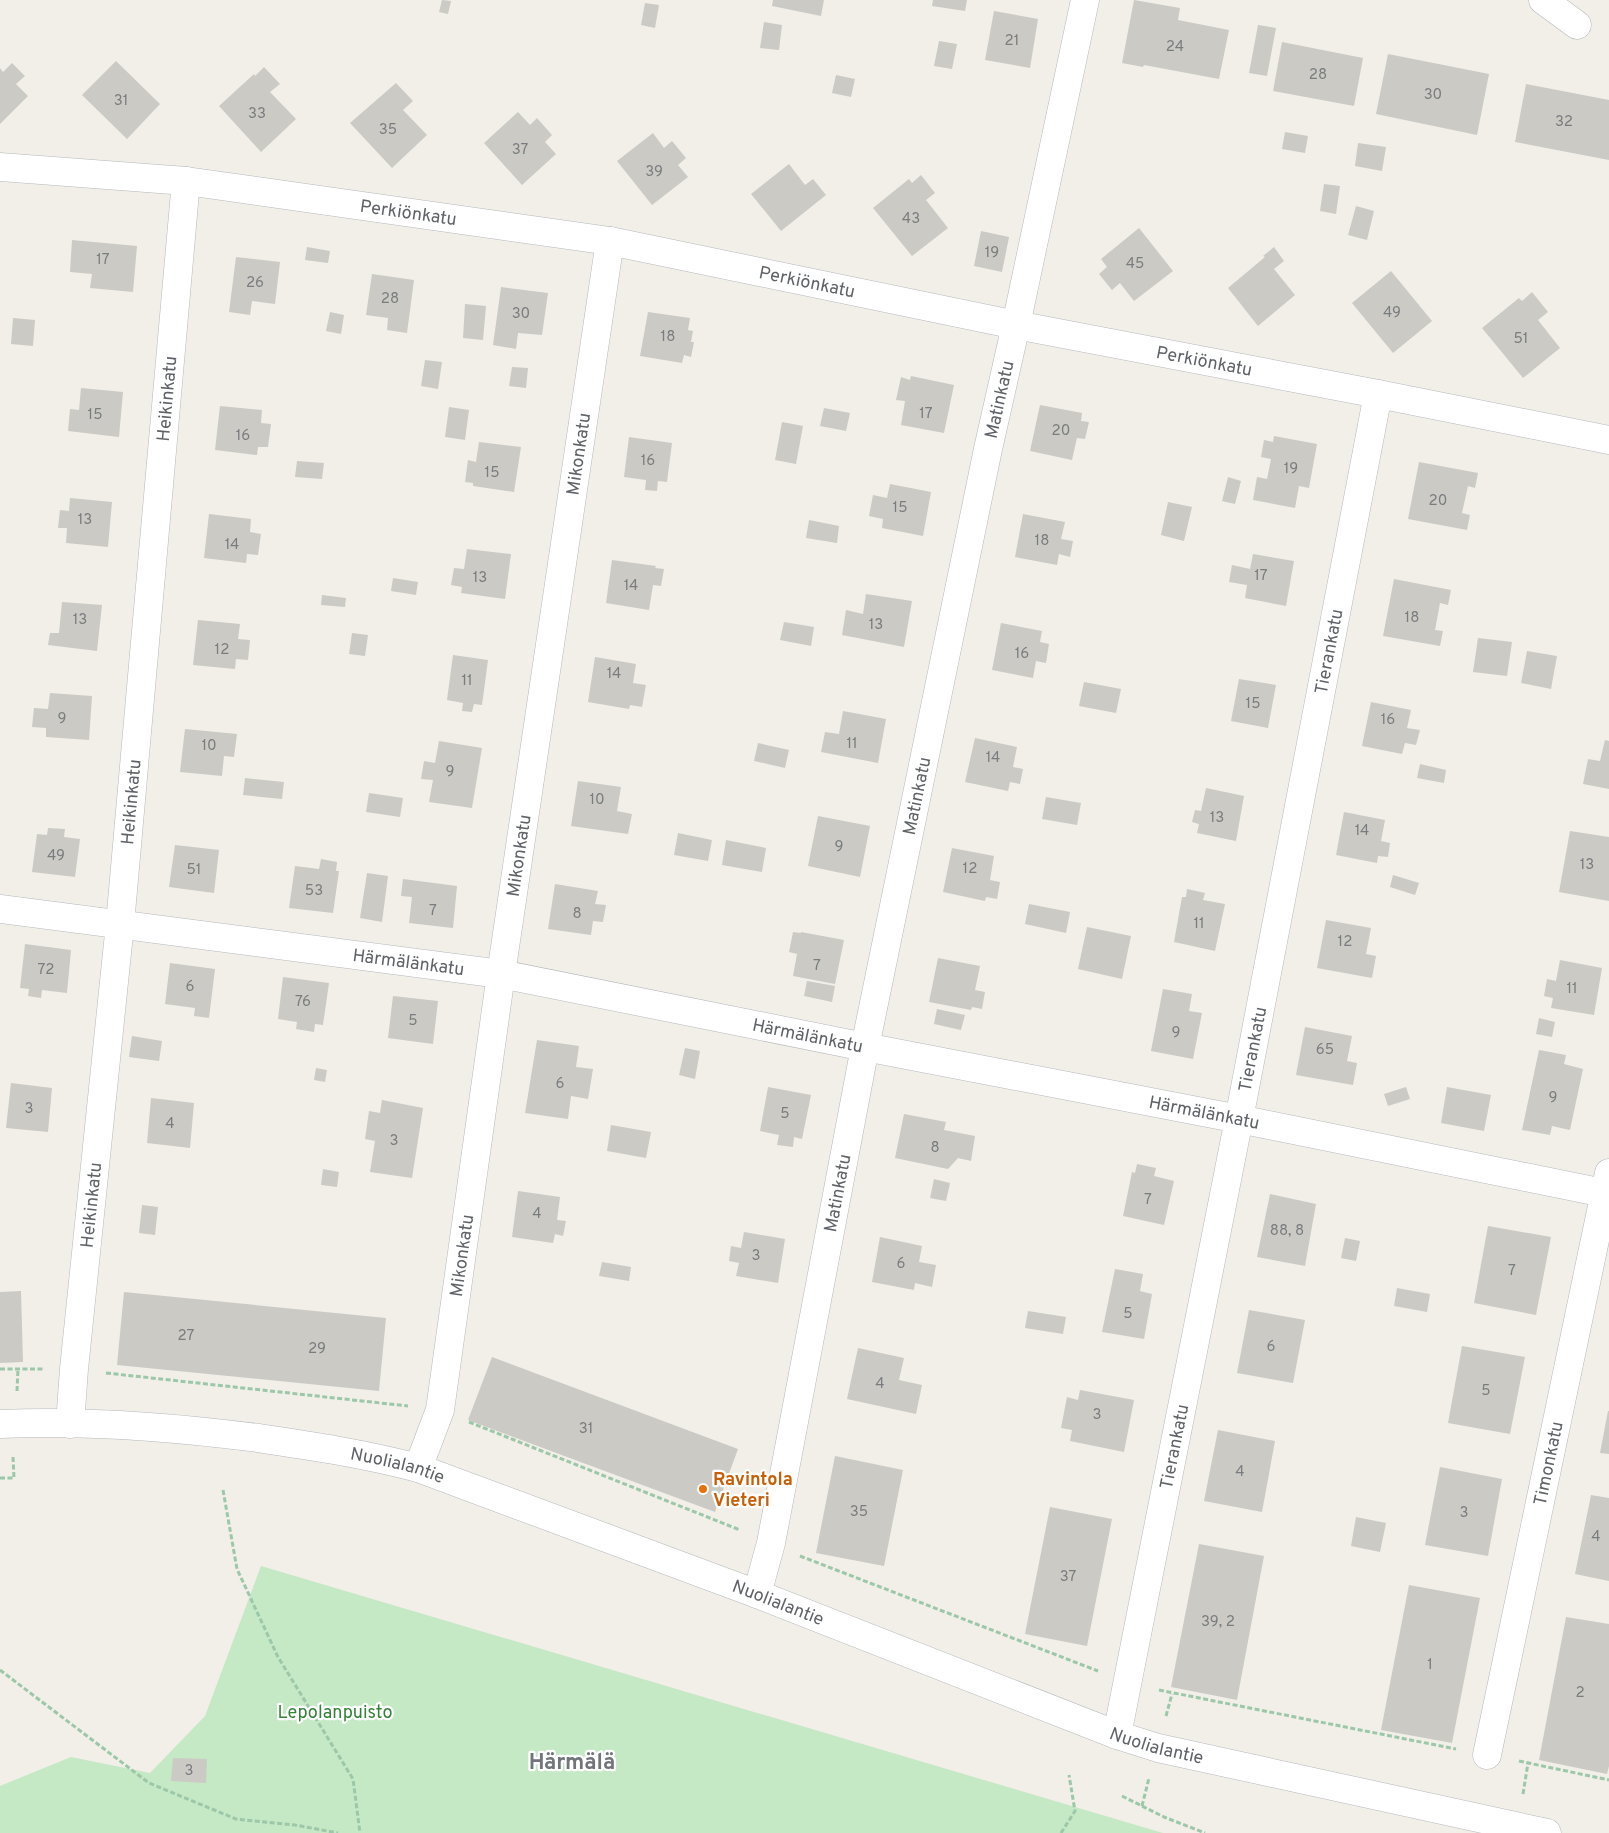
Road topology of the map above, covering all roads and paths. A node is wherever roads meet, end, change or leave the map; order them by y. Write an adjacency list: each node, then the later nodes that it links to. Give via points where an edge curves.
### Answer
1 (1085, 0): 7 (street, Matinkatu)
2 (1543, 0): 3 (street)
3 (1577, 24)
4 (0, 167): 5 (street, Perkiönkatu)
5 (186, 181): 6 (street, Perkiönkatu); 11 (street, Heikinkatu)
6 (610, 240): 7 (street, Perkiönkatu); 12 (street, Mikonkatu)
7 (1016, 325): 8 (street, Perkiönkatu); 13 (street, Matinkatu)
8 (1378, 394): 9 (street, Perkiönkatu); 14 (street, Tierankatu)
9 (1609, 440)
10 (0, 910): 11 (street, Härmälänkatu)
11 (120, 924): 12 (street, Härmälänkatu); 16 (street, Heikinkatu)
12 (502, 974): 13 (street, Härmälänkatu); 18 (street, Mikonkatu)
13 (866, 1047): 14 (street, Härmälänkatu); 25 (street, Matinkatu)
14 (1239, 1118): 15 (street, Härmälänkatu); 28 (street, Tierankatu)
15 (1608, 1187): 30 (street, Timonkatu)
16 (74, 1369): 17 (path); 18 (path); 20 (street, Heikinkatu)
17 (0, 1370)
18 (440, 1410): 21 (street, Mikonkatu); 25 (path)
19 (0, 1424): 20 (street, Nuolialantie)
20 (70, 1424): 21 (street, Nuolialantie, via 221,1434 319,1447)
21 (418, 1468): 26 (street, Nuolialantie)
22 (0, 1478): 23 (path)
23 (14, 1478)
24 (223, 1490): 35 (path, via 237,1569 278,1657 352,1779)
25 (771, 1543): 26 (street, Matinkatu); 28 (path)
26 (757, 1594): 29 (street, Nuolialantie)
27 (0, 1670): 34 (path, via 149,1783 236,1819)
28 (1127, 1682): 29 (street, Tierankatu); 30 (path, via 1172,1694)
29 (1117, 1735): 38 (street, Nuolialantie, via 1158,1748)
30 (1487, 1755): 32 (path)
31 (1069, 1775): 36 (path, via 1075,1812)
32 (1609, 1780)
33 (1122, 1796): 37 (path)
34 (338, 1833)
35 (360, 1833)
36 (1061, 1833)
37 (1205, 1833)
38 (1547, 1833)

